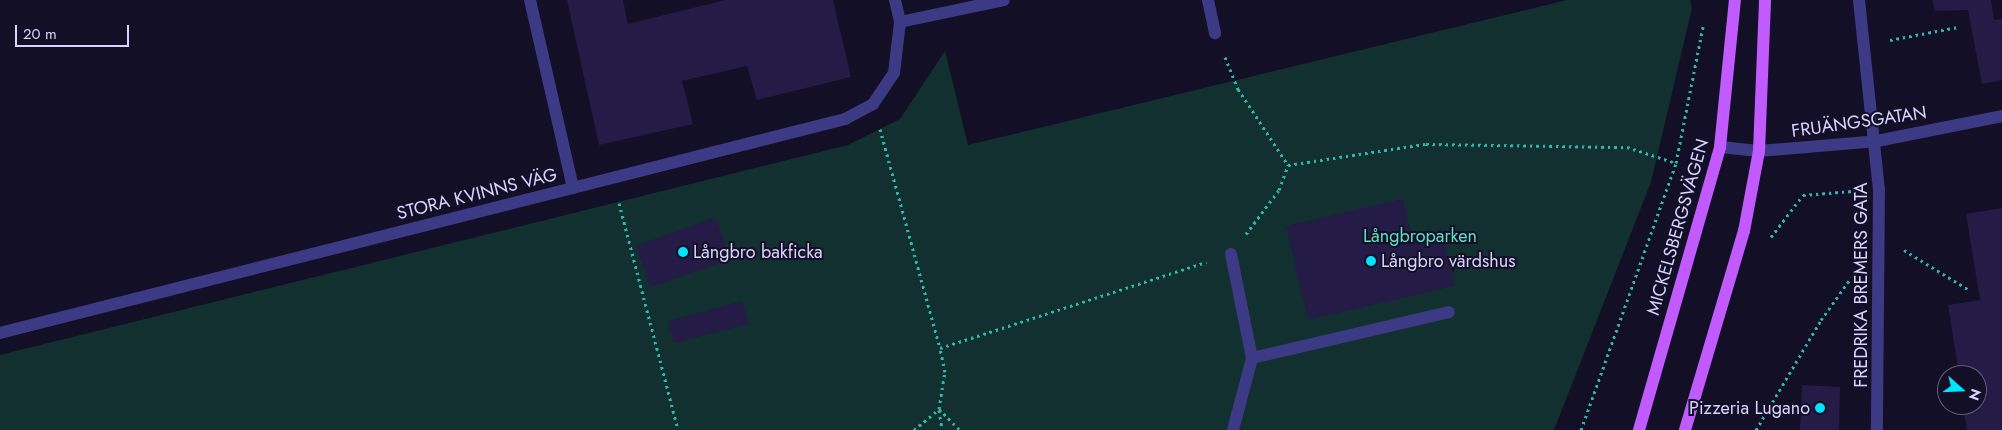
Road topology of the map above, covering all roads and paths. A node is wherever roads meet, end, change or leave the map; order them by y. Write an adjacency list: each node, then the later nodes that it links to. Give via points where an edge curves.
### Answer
1 (530, 0): 21 (street)
2 (895, 0): 8 (street, STORA KVINNS VÄG)
3 (1004, 0): 8 (street)
4 (1208, 0): 11 (street)
5 (1735, 0): 16 (main road, MICKELSBERGSVÄGEN)
6 (1765, 0): 17 (main road)
7 (1859, 0): 12 (street, FREDRIKA BREMERS GATA)
8 (900, 22): 13 (street, STORA KVINNS VÄG, via 894,73)
9 (1704, 22): 18 (path)
10 (1958, 27): 12 (path)
11 (1215, 33): 19 (path, via 1238,89)
12 (1867, 45): 15 (street, FREDRIKA BREMERS GATA)
13 (873, 104): 20 (street, STORA KVINNS VÄG, via 845,119); 30 (path)
14 (2002, 116): 15 (street, FRUÄNGSGATAN)
15 (1877, 141): 17 (street, FRUÄNGSGATAN); 22 (street, FREDRIKA BREMERS GATA)
16 (1720, 147): 17 (street, FRUÄNGSGATAN); 39 (main road, MICKELSBERGSVÄGEN)
17 (1759, 152): 40 (main road, via 1744,231)
18 (1676, 163): 19 (path, via 1627,147 1426,144); 38 (path)
19 (1288, 165): 25 (path, via 1279,190)
20 (613, 178): 21 (street, STORA KVINNS VÄG); 33 (path)
21 (573, 188): 29 (street, STORA KVINNS VÄG)
22 (1879, 189): 23 (street, FREDRIKA BREMERS GATA); 24 (path, via 1803,195)
23 (1881, 236): 27 (path); 42 (street, FREDRIKA BREMERS GATA)
24 (1770, 238)
25 (1231, 254): 30 (path); 31 (street)
26 (1854, 274): 41 (path, via 1821,320)
27 (1969, 290)
28 (1449, 312): 31 (street)
29 (0, 333)
30 (940, 348): 32 (path, via 945,372)
31 (1252, 358): 37 (street)
32 (939, 409): 34 (path); 35 (path); 36 (path)
33 (678, 430)
34 (914, 430)
35 (942, 430)
36 (960, 430)
37 (1233, 430)
38 (1581, 430)
39 (1639, 430)
40 (1685, 430)
41 (1756, 430)
42 (1877, 430)

